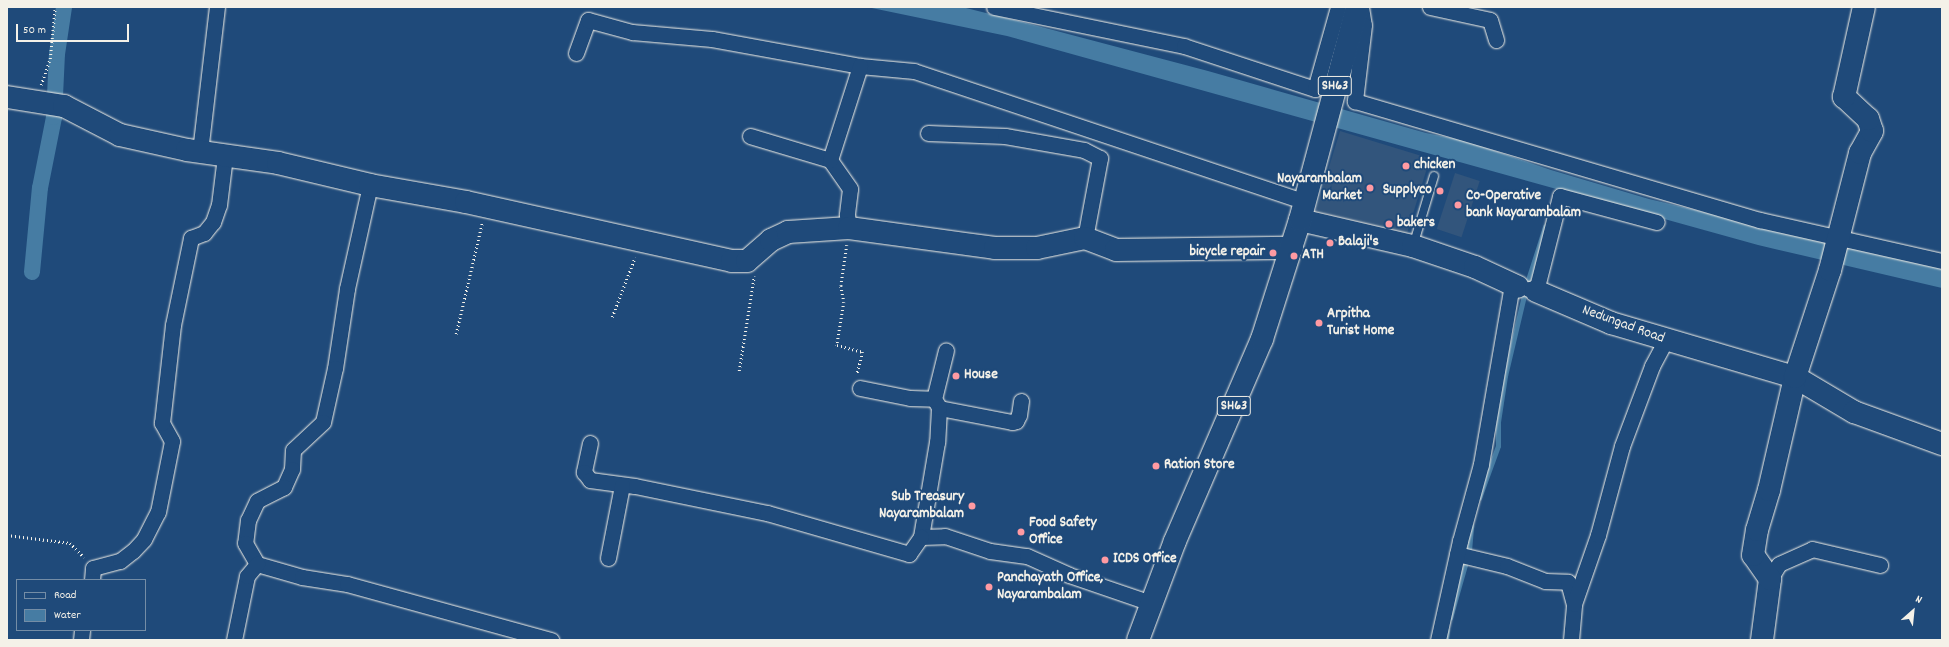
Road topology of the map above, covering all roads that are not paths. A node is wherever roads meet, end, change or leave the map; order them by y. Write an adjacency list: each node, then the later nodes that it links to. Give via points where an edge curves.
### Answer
1 (217, 7): 14 (street, via 201,143)
2 (994, 7): 3 (street, via 1184,46 1315,89)
3 (1338, 7)
4 (1357, 7): 19 (street, SH63)
5 (1361, 7): 23 (street, via 1364,25 1355,101 1760,220)
6 (1430, 7): 8 (street, via 1490,20)
7 (1864, 7): 23 (street, via 1844,97 1868,119 1872,131 1860,152)
8 (1496, 40)
9 (576, 53): 10 (street, via 588,20 632,32 712,39)
10 (860, 66): 15 (street); 18 (street, via 914,71)
11 (7, 97): 14 (street, via 51,103 120,135)
12 (928, 133): 22 (street, via 1005,136 1084,150 1100,158)
13 (750, 136): 15 (street)
14 (216, 154): 17 (street, via 278,163); 42 (street, via 219,205 204,233 191,238 173,325 162,423 172,441 158,512 144,539 133,551 120,561)
15 (830, 160): 21 (street, via 850,189 847,215)
16 (1434, 176): 24 (lane)
17 (370, 185): 21 (street, via 732,260 747,261 771,240 788,232); 40 (street, via 347,289 335,368 323,422 293,450 292,469 284,487 257,501 248,520 245,543)
18 (1293, 198)
19 (1300, 220): 24 (street, Nedungad Road); 25 (street, SH63)
20 (1657, 222): 27 (street, via 1560,196)
21 (849, 228): 22 (street, via 995,248 1037,248)
22 (1085, 238): 25 (street, via 1116,250)
23 (1837, 238): 26 (street); 30 (street, via 1830,270)
24 (1412, 246): 27 (street, Nedungad Road, via 1475,267)
25 (1292, 248): 44 (street, SH63, via 1259,346)
26 (1942, 261)
27 (1522, 287): 28 (street, Nedungad Road, via 1611,323); 38 (street, via 1481,464)
28 (1666, 340): 30 (street, Nedungad Road); 45 (street, via 1652,366 1622,446 1598,535)
29 (946, 350): 33 (street)
30 (1795, 377): 35 (street, Nedungad Road, via 1854,412); 43 (street, via 1753,555)
31 (860, 388): 33 (street)
32 (1021, 401): 33 (street, via 1019,415 1016,421 1012,422)
33 (937, 404): 37 (street, via 937,442)
34 (590, 443): 36 (street, via 584,472 590,480)
35 (1942, 444)
36 (622, 485): 37 (street, via 767,513 909,554); 39 (street)
37 (921, 537): 44 (street, via 946,536 990,551 1027,556 1069,575)
38 (1464, 556): 45 (street, via 1507,566 1545,581 1568,582); 49 (street)
39 (608, 558)
40 (257, 564): 46 (street, via 247,576); 47 (street, via 355,586)
41 (1880, 565): 43 (street, via 1812,549 1779,564)
42 (92, 574)
43 (1770, 579): 51 (street)
44 (1151, 603): 48 (street, SH63)
45 (1574, 604): 50 (street)
46 (234, 640)
47 (551, 640)
48 (1138, 640)
49 (1438, 640)
50 (1571, 640)
51 (1762, 640)

